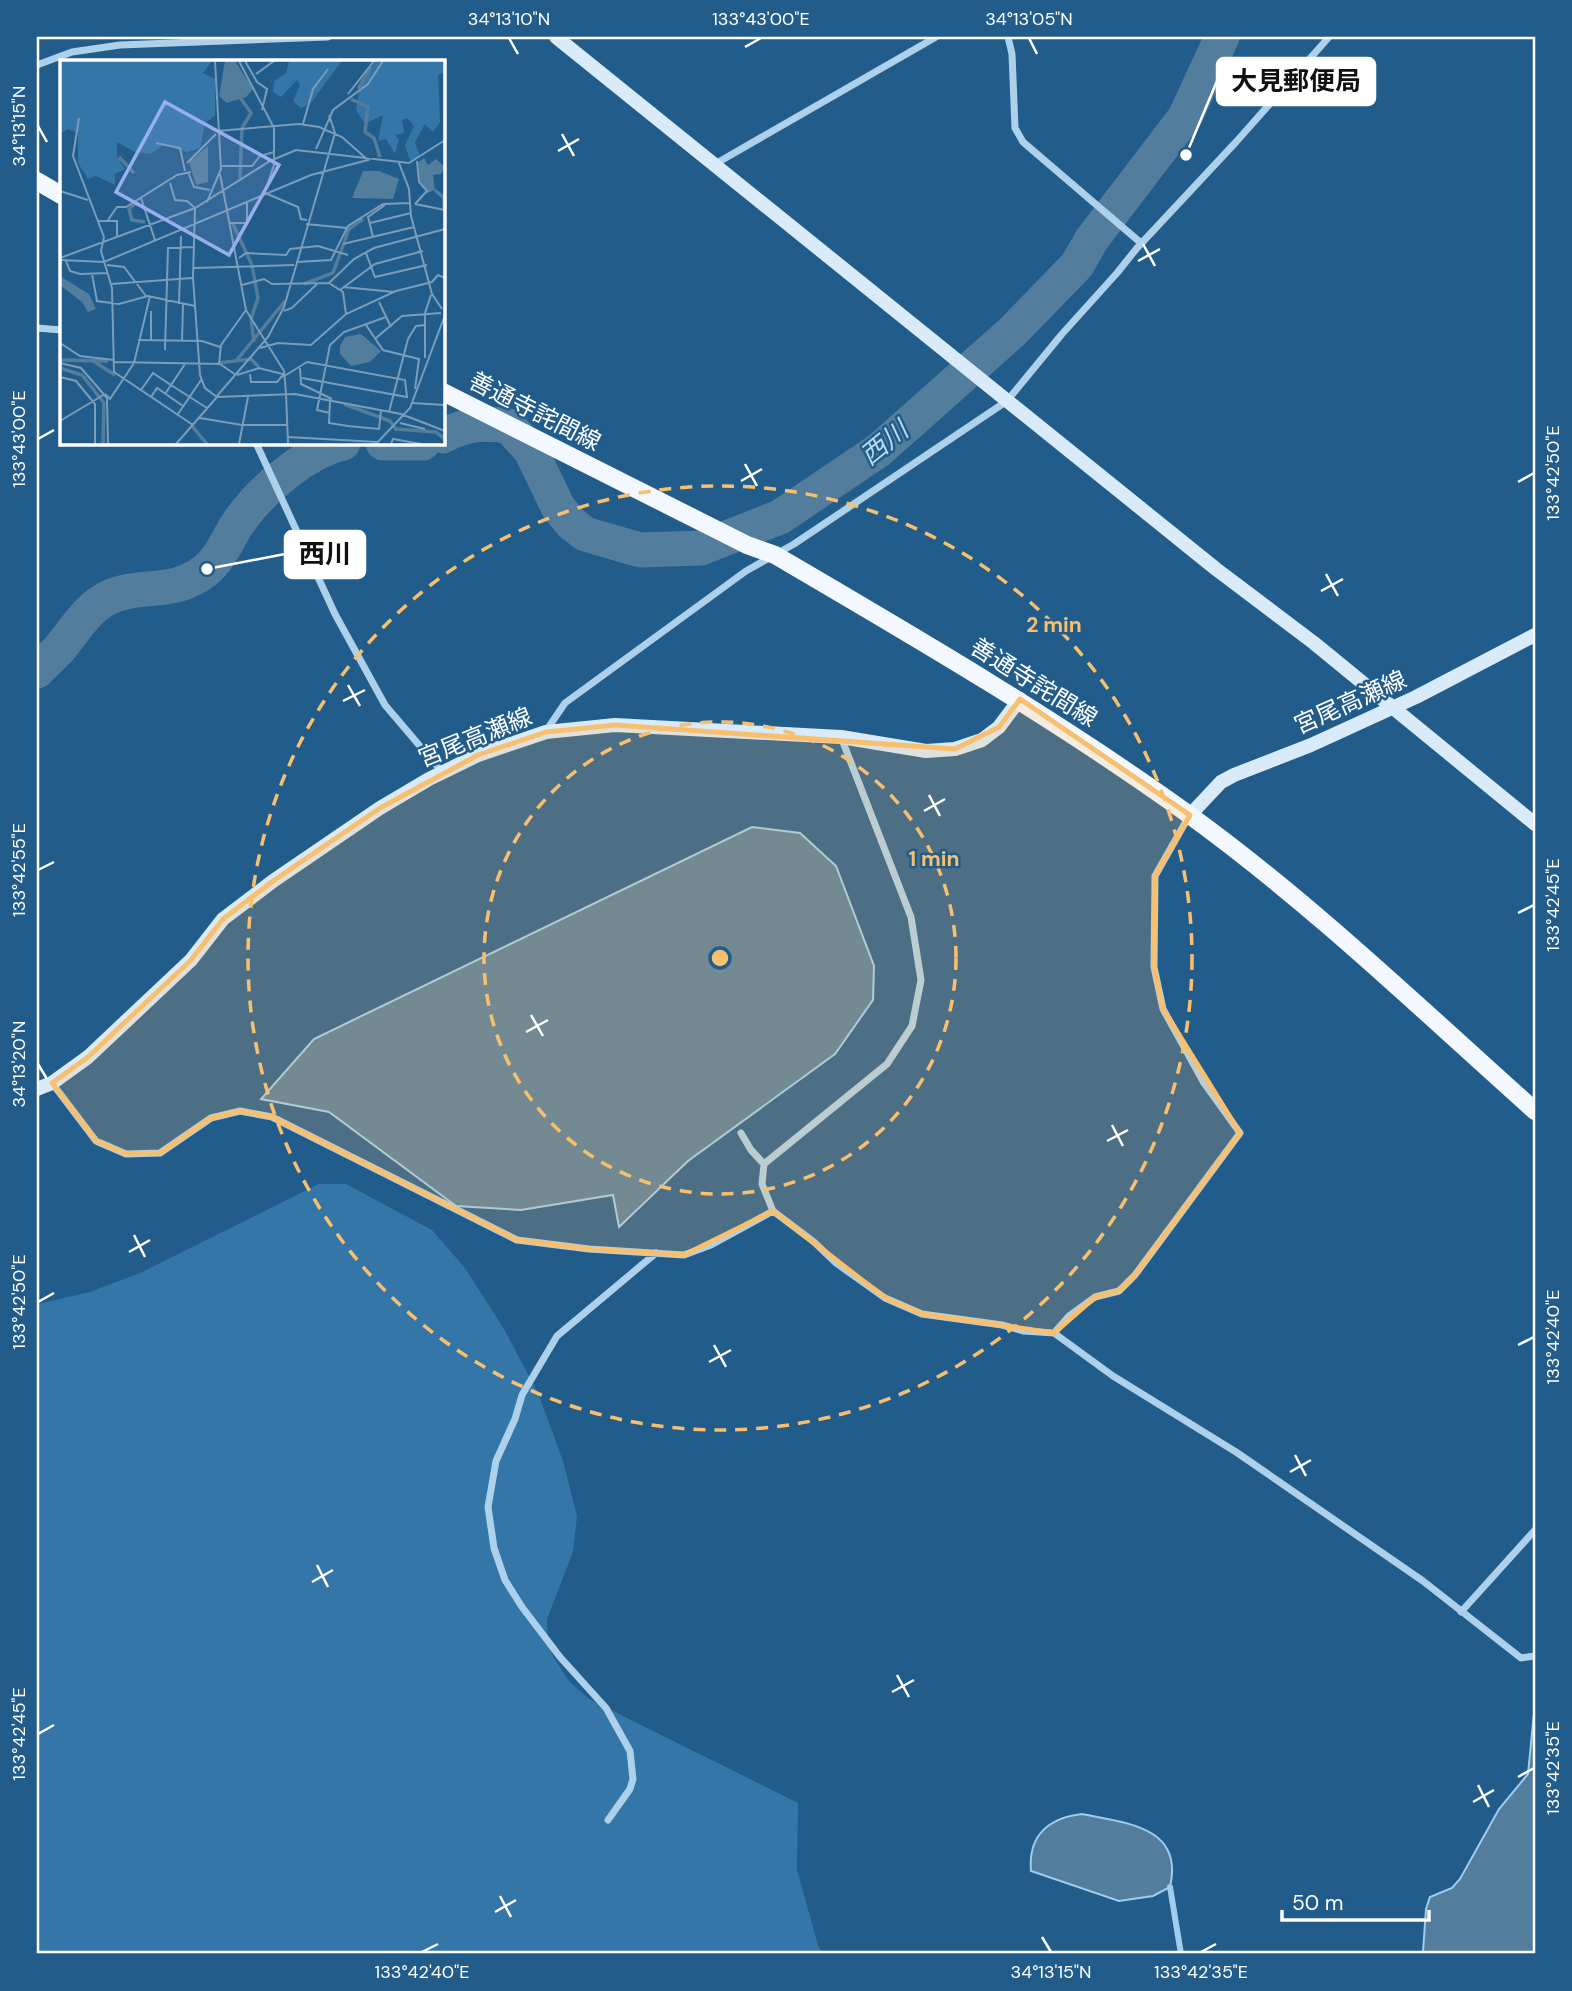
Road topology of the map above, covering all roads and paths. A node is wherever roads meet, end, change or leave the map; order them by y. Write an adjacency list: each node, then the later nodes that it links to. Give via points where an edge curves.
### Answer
1 (328, 37): 6 (street, via 120,45 72,52)
2 (556, 37): 7 (main road)
3 (936, 37): 7 (street)
4 (1008, 37): 10 (street, via 1015,128 1023,142)
5 (1329, 37): 10 (street)
6 (37, 65)
7 (713, 165): 14 (main road)
8 (37, 181): 9 (main road)
9 (60, 194)
10 (1141, 243): 14 (street)
11 (37, 328): 12 (street)
12 (60, 330)
13 (444, 393): 16 (main road, 善通寺詫間線)
14 (1007, 401): 16 (street); 19 (main road)
15 (256, 444): 22 (street, via 335,614 385,705)
16 (775, 555): 18 (main road, 善通寺詫間線); 20 (street, via 746,571 565,703)
17 (1535, 635): 19 (main road, 宮尾高瀬線)
18 (1020, 699): 21 (main road, 宮尾高瀬線, via 999,727 982,740 954,749 926,751); 23 (main road, 善通寺詫間線)
19 (1392, 708): 23 (main road, 宮尾高瀬線, via 1234,775 1221,782); 24 (main road)
20 (546, 732): 21 (main road, 宮尾高瀬線, via 615,725); 22 (main road, 宮尾高瀬線, via 478,755)
21 (841, 737): 29 (street, via 911,917 921,980 912,1026 887,1064)
22 (442, 773): 25 (main road, 宮尾高瀬線, via 380,807 223,919 191,960 88,1057)
23 (1190, 815): 27 (main road, 善通寺詫間線, via 1292,895); 32 (street, via 1155,876 1154,967 1163,1009 1204,1083 1240,1133 1135,1275 1119,1291 1095,1297)
24 (1535, 824)
25 (52, 1083): 26 (main road, 宮尾高瀬線); 31 (street, via 96,1140 126,1153 160,1153 211,1118 240,1111 272,1117 517,1240)
26 (37, 1089)
27 (1535, 1111)
28 (741, 1133): 29 (street)
29 (764, 1164): 30 (street, via 762,1184)
30 (772, 1211): 31 (street, via 684,1255); 32 (street, via 885,1298 922,1314)
31 (656, 1252): 36 (street, via 557,1336 523,1395 496,1461 488,1507 505,1580 560,1657 606,1707 630,1751 630,1789)
32 (1054, 1333): 34 (street, via 1113,1376 1236,1452)
33 (1535, 1530): 34 (street)
34 (1461, 1612): 35 (street, via 1521,1658)
35 (1535, 1656)
36 (608, 1820)

